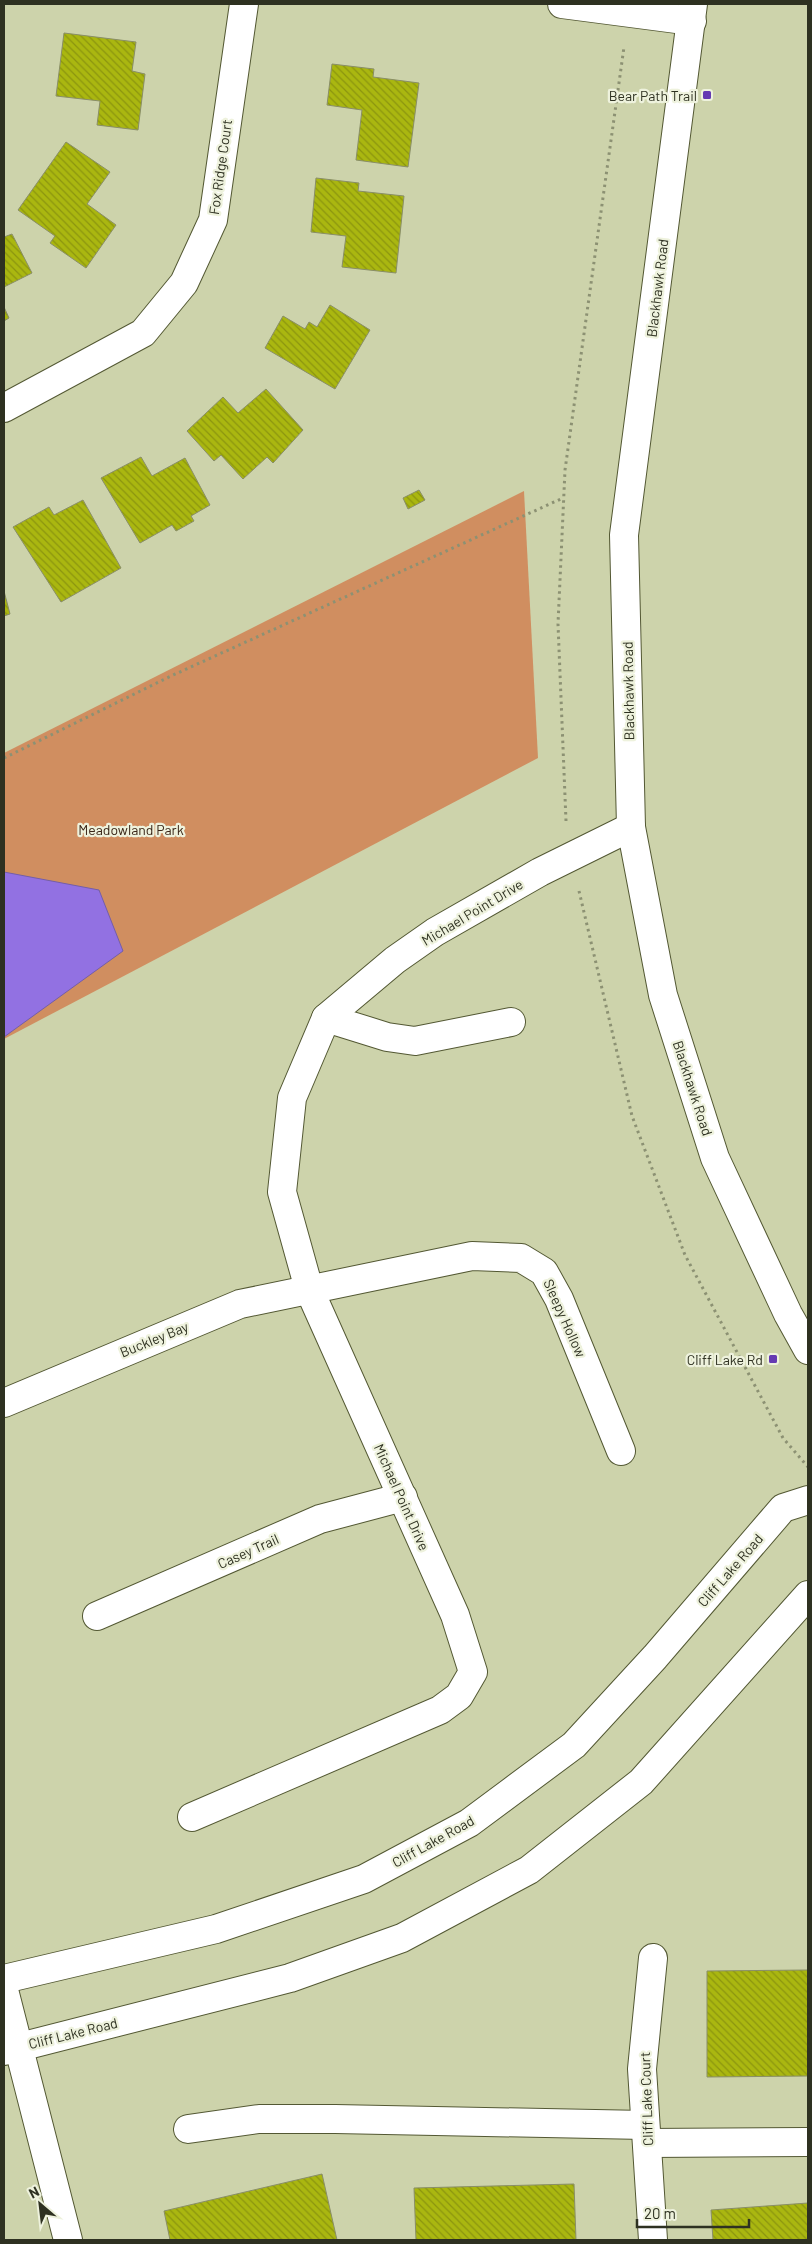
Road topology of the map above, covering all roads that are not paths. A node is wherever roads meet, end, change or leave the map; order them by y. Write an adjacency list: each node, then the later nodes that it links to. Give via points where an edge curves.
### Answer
1 (244, 4): 4 (street, Fox Ridge Court, via 213,220 184,283 143,333)
2 (562, 4): 3 (street, via 629,13)
3 (692, 12): 5 (street, Blackhawk Road, via 624,535)
4 (4, 408)
5 (631, 827): 6 (street, Michael Point Drive, via 540,872 435,932); 9 (street, Blackhawk Road, via 663,995 716,1158)
6 (326, 1018): 7 (street, via 387,1037 415,1041); 8 (street, Michael Point Drive, via 292,1098 282,1192)
7 (511, 1022)
8 (309, 1289): 10 (street, Buckley Bay, via 240,1304); 11 (street, Sleepy Hollow, via 472,1256 521,1258 544,1272 559,1299); 12 (street, Michael Point Drive)
9 (808, 1350)
10 (4, 1403)
11 (621, 1450)
12 (402, 1497): 15 (street, Casey Trail, via 320,1519); 16 (street, Michael Point Drive, via 455,1616 473,1672 459,1696 440,1710)
13 (808, 1500): 18 (street, Cliff Lake Road, via 783,1508 655,1657 574,1745 469,1823 364,1879 225,1926)
14 (808, 1595): 20 (street, Cliff Lake Road, via 641,1782 529,1870 402,1938 290,1978)
15 (97, 1616)
16 (192, 1817)
17 (653, 1958): 22 (street, Cliff Lake Court, via 642,2069)
18 (4, 1979)
19 (4, 1990): 20 (street)
20 (11, 2049): 24 (street)
21 (188, 2128): 22 (street, via 260,2119 326,2119)
22 (646, 2134): 23 (street); 25 (street, Cliff Lake Court)
23 (808, 2142)
24 (68, 2240)
25 (653, 2240)

